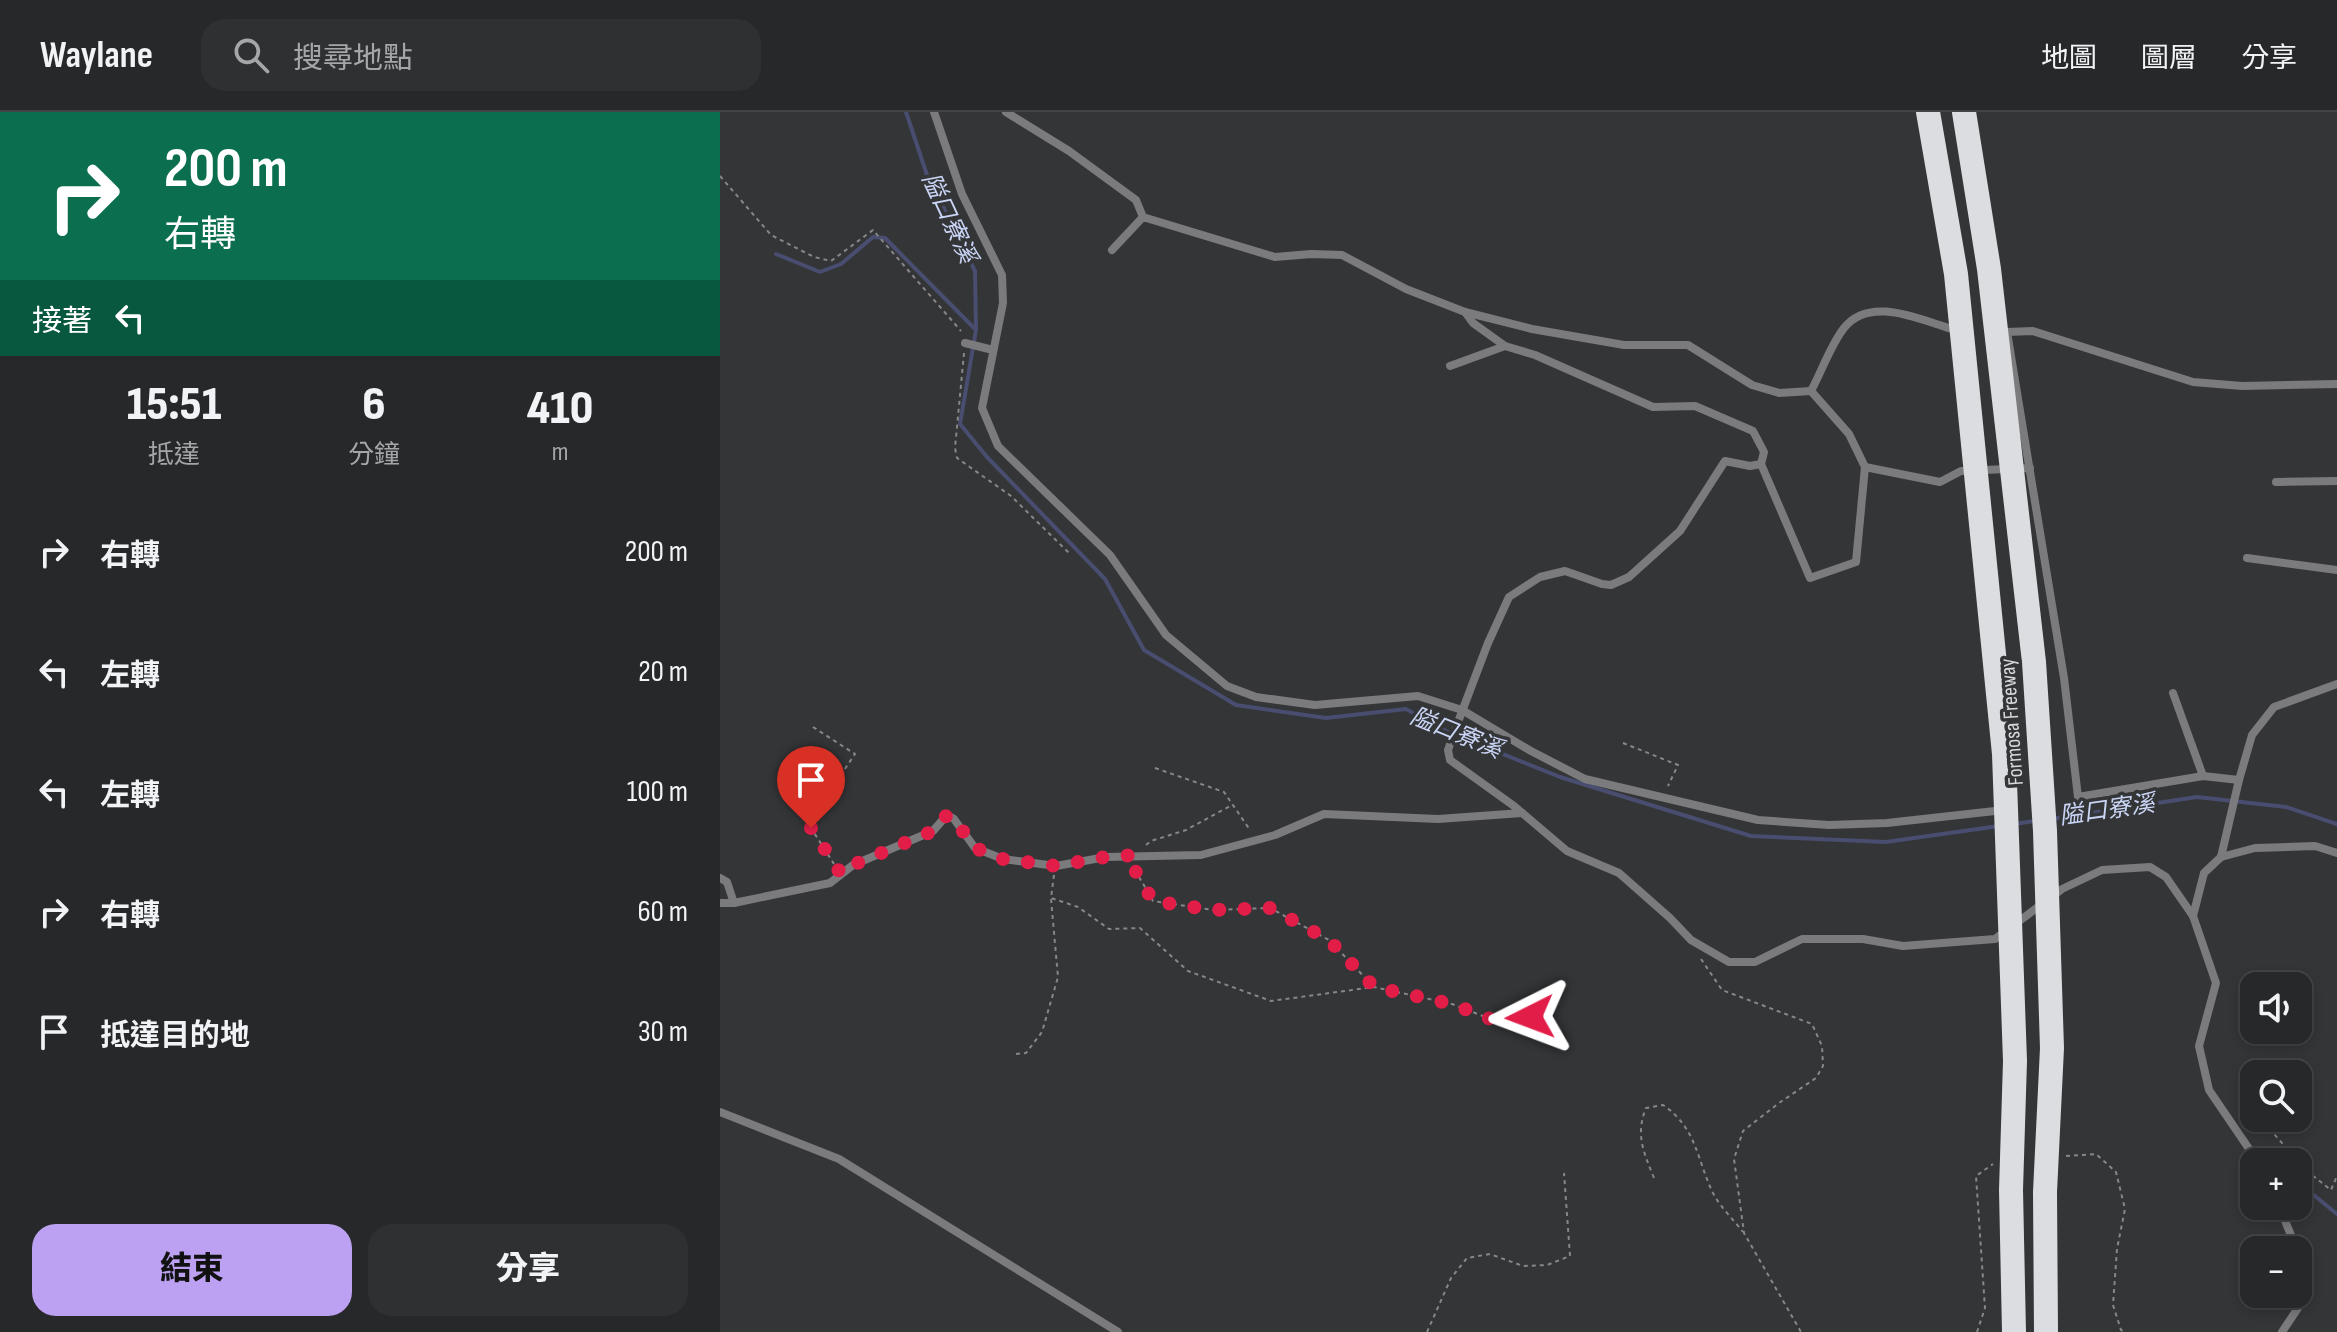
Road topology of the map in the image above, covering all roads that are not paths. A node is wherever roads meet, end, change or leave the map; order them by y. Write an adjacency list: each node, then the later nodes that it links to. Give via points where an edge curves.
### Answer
1 (934, 112): 11 (lane, via 962,194 1002,275 1003,303)
2 (1006, 112): 5 (lane, via 1136,200)
3 (1928, 112): 39 (highway, Formosa Freeway, via 1956,274 2004,754 2015,1061)
4 (1964, 112): 40 (highway, Formosa Freeway, via 1989,269 2034,662 2052,1048)
5 (1143, 217): 6 (lane); 7 (lane, via 1275,257 1342,255)
6 (1112, 250)
7 (1465, 312): 10 (lane); 14 (lane, via 1599,342 1688,345 1752,385 1779,393)
8 (1952, 329): 14 (lane, via 1887,311 1863,315 1845,327)
9 (965, 343): 11 (lane)
10 (1505, 346): 12 (lane); 15 (lane, via 1653,407 1695,406 1753,431 1764,452)
11 (993, 350): 24 (lane, via 982,408 998,446 1110,555 1166,635 1227,686 1256,697 1315,705 1418,696)
12 (1450, 366)
13 (2337, 384): 17 (lane, via 2193,382 2033,331 2007,332)
14 (1811, 391): 16 (lane, via 1849,434)
15 (1761, 464): 16 (lane, via 1810,578 1856,562); 24 (lane, via 1725,461 1680,531 1629,577 1611,585 1565,571 1540,577 1509,597)
16 (1865, 467): 17 (lane, via 1940,482 1961,471)
17 (2030, 468): 25 (lane, via 2078,797)
18 (2337, 481): 19 (lane)
19 (2276, 482)
20 (2247, 558): 21 (lane)
21 (2337, 570)
22 (2337, 684): 26 (lane, via 2274,707 2252,735)
23 (2173, 693): 25 (lane)
24 (1462, 710): 27 (lane, via 1585,779 1758,820 1887,823); 28 (lane, via 1448,750 1450,760)
25 (2203, 776): 26 (lane)
26 (2239, 780): 30 (lane)
27 (1995, 811)
28 (1522, 813): 33 (lane, via 1438,819 1324,814 1201,855 1106,857 1056,866 1003,859 975,848 947,815 933,831 853,865 830,883); 34 (lane, via 1567,851 1619,873 1691,940 1729,962 1755,962 1802,939 1863,939 1903,946 1995,939 2062,889 2102,870 2150,867 2166,877)
29 (2337, 853): 30 (lane, via 2300,846 2255,848)
30 (2221, 857): 34 (lane, via 2204,873)
31 (720, 878): 33 (lane, via 727,882)
32 (720, 903): 33 (lane)
33 (734, 903)
34 (2193, 916): 36 (lane, via 2216,983 2199,1046 2209,1090)
35 (720, 1112): 38 (lane, via 839,1159)
36 (2248, 1148)
37 (2298, 1308): 41 (lane)
38 (1118, 1332)
39 (2014, 1332)
40 (2046, 1332)
41 (2282, 1332)

